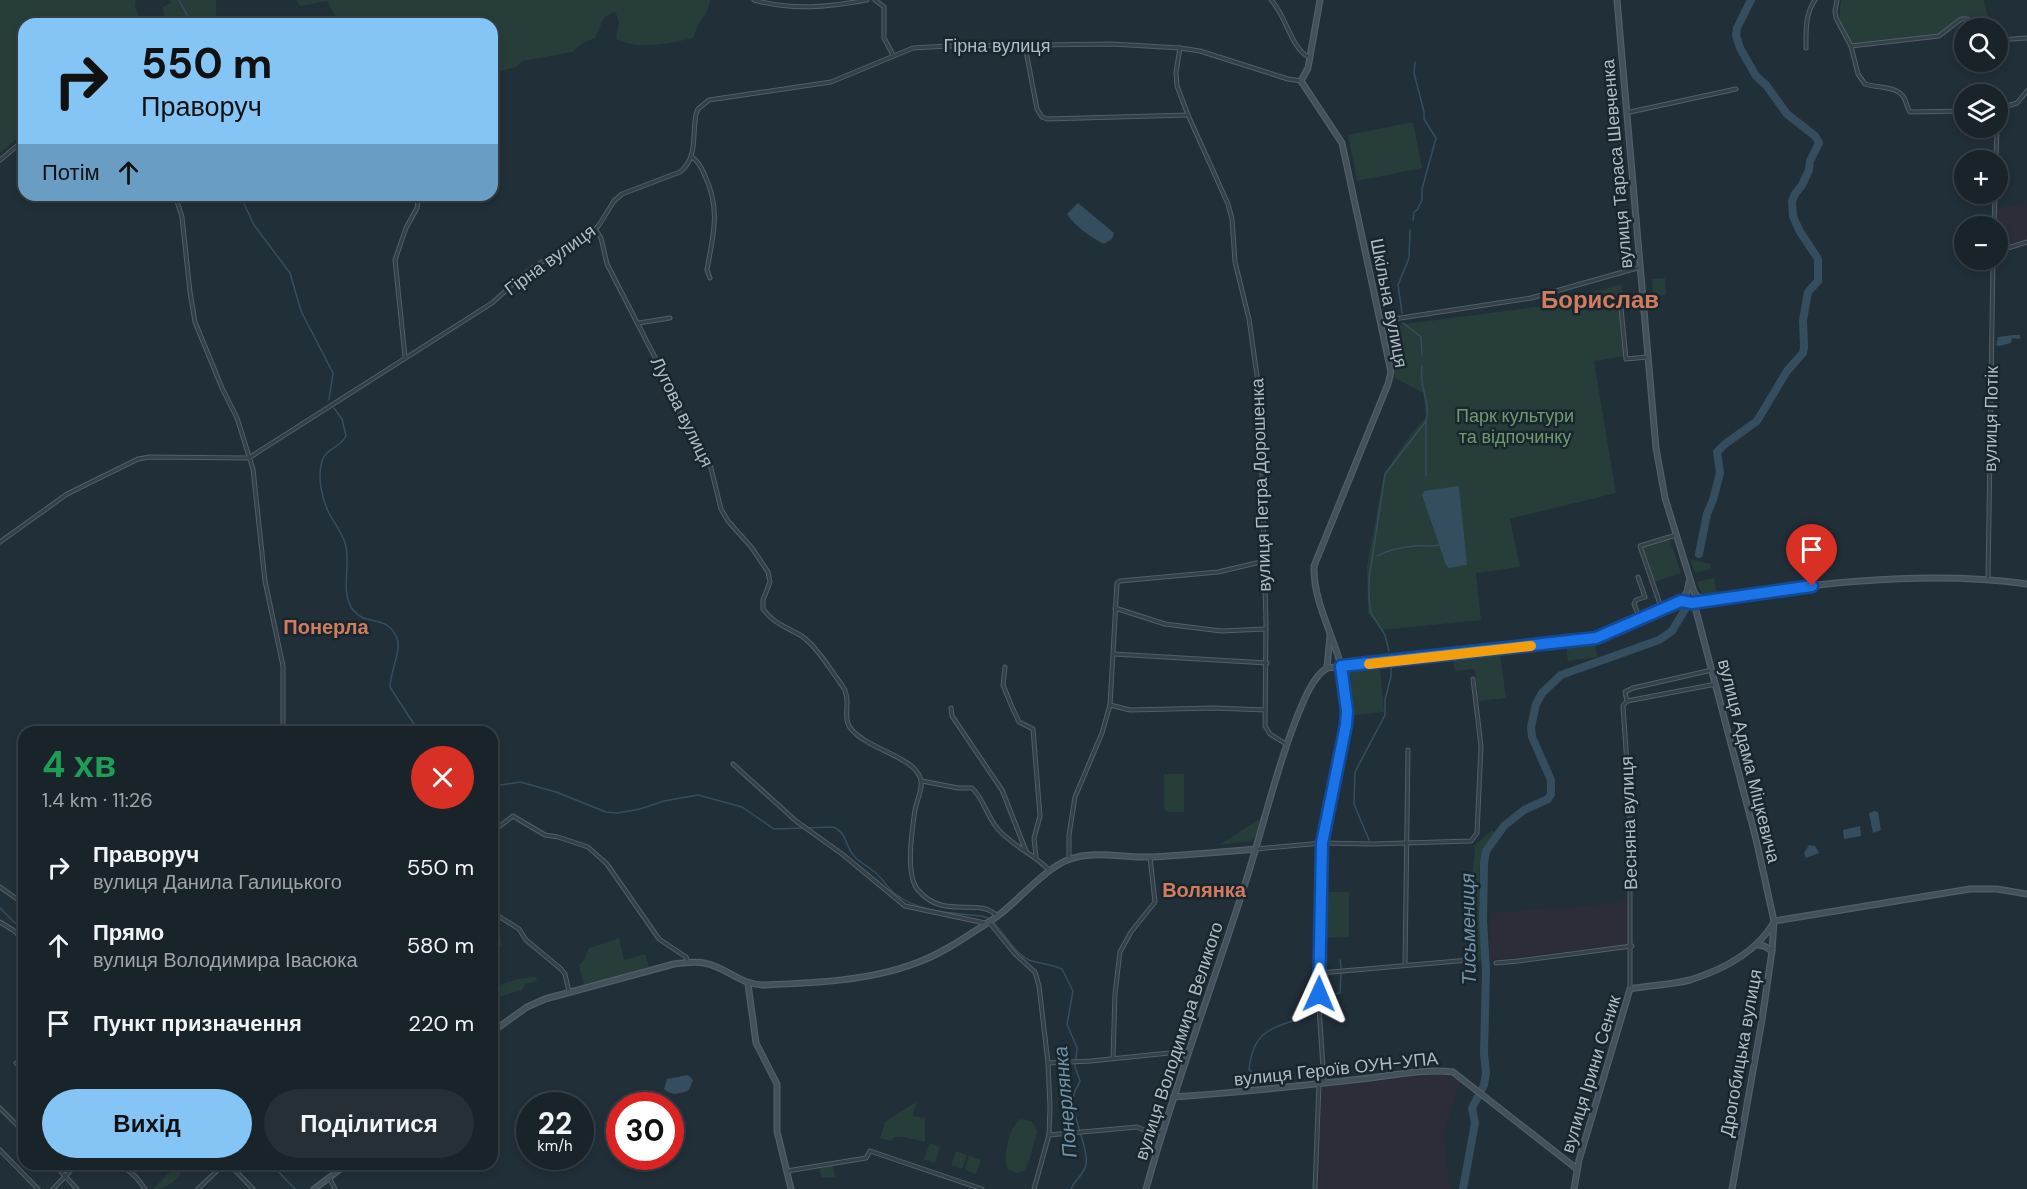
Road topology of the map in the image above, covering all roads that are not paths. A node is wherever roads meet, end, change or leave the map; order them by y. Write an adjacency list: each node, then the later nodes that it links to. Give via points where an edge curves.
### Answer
1 (754, 0): 2 (street, via 821,8)
2 (867, 0)
3 (875, 0): 16 (street, via 884,7 884,38)
4 (1271, 0): 17 (street, via 1299,50)
5 (1320, 0): 17 (main road)
6 (1617, 0): 33 (main road, вулиця Тараса Шевченка)
7 (1815, 0): 15 (street, via 1806,27)
8 (1837, 0): 13 (street, via 1836,18)
9 (1954, 24): 13 (street, via 1938,36)
10 (2027, 38): 11 (street)
11 (2008, 39)
12 (1025, 46): 14 (street, Гірна вулиця, via 1112,44); 16 (street, Гірна вулиця, via 913,48); 24 (street, via 1037,110 1042,117)
13 (1851, 46): 22 (street, via 1862,82 1868,86 1900,93 1908,111)
14 (1180, 48): 18 (street, Гірна вулиця); 24 (street, вулиця Петра Дорошенка, via 1176,79)
15 (1806, 48)
16 (893, 56): 26 (street, Гірна вулиця, via 831,82 709,100 696,114)
17 (1310, 57): 18 (main road)
18 (1301, 81): 38 (main road, Шкільна вулиця, via 1342,142)
19 (1736, 89): 23 (street)
20 (2027, 91): 21 (street)
21 (2008, 105)
22 (1954, 111)
23 (1630, 112)
24 (1188, 115): 45 (street, вулиця Петра Дорошенка, via 1232,219 1258,382)
25 (18, 145): 27 (street)
26 (692, 157): 30 (street, Гірна вулиця, via 680,172 622,194); 35 (street, via 698,161 712,191 716,212 707,270)
27 (0, 160)
28 (177, 201): 42 (street, via 195,322 237,418)
29 (418, 201): 40 (street, via 395,260)
30 (596, 230): 39 (street, Лугова вулиця, via 602,238 607,264); 40 (street, Гірна вулиця, via 528,271 492,303)
31 (2027, 242): 32 (street)
32 (2008, 248)
33 (1641, 267): 36 (main road, вулиця Тараса Шевченка); 38 (street, via 1531,298)
34 (1993, 270): 48 (street, вулиця Потік)
35 (710, 278)
36 (1643, 306): 41 (main road, вулиця Тараса Шевченка); 41 (street, via 1621,308 1626,359)
37 (670, 318): 39 (street)
38 (1381, 321): 60 (main road, Шкільна вулиця, via 1390,362 1388,384 1314,566)
39 (639, 323): 77 (street, Лугова вулиця, via 687,431 705,452 724,514 768,572 770,582 763,609 774,622 806,640 843,686 848,699 846,720 852,730 864,742 910,764)
40 (405, 357): 42 (street, Гірна вулиця)
41 (1648, 357): 43 (main road, вулиця Тараса Шевченка, via 1660,474)
42 (249, 458): 44 (street, via 138,459 58,500); 73 (street, via 265,581 282,658)
43 (1676, 535): 46 (main road, вулиця Тараса Шевченка); 57 (street, via 1640,546)
44 (0, 542)
45 (1265, 561): 56 (street, via 1218,572 1120,581); 59 (street, вулиця Петра Дорошенка)
46 (1688, 573): 50 (main road, вулиця Тараса Шевченка); 51 (main road)
47 (1638, 577): 58 (street, via 1645,597 1634,604)
48 (1988, 578): 49 (main road); 54 (main road, via 1834,583)
49 (2027, 584)
50 (1694, 592): 51 (main road); 52 (main road)
51 (1686, 594): 53 (main road); 55 (main road, вулиця Адама Міцкевича, via 1686,600)
52 (1698, 597): 54 (main road); 55 (main road)
53 (1681, 601): 55 (main road); 57 (main road)
54 (1705, 601): 55 (main road)
55 (1693, 604): 66 (main road, вулиця Адама Міцкевича)
56 (1115, 608): 59 (street, via 1165,624 1221,630); 61 (street)
57 (1662, 609): 58 (main road)
58 (1640, 619): 63 (main road, via 1586,639)
59 (1266, 629): 62 (street, вулиця Петра Дорошенка)
60 (1330, 636): 63 (main road, Шкільна вулиця); 65 (main road, Шкільна вулиця)
61 (1114, 654): 62 (street); 70 (street)
62 (1267, 663): 72 (street, вулиця Петра Дорошенка)
63 (1341, 666): 65 (main road); 79 (street, via 1346,725)
64 (1005, 667): 83 (street, via 1004,685 1015,713 1033,731 1040,816)
65 (1327, 668): 74 (main road, вулиця Володимира Великого, via 1315,681)
66 (1712, 670): 68 (main road, вулиця Адама Міцкевича); 69 (street, via 1633,688 1625,692)
67 (1473, 679): 80 (street, via 1481,746 1477,833 1471,841)
68 (1716, 684): 69 (street); 92 (main road, вулиця Адама Міцкевича)
69 (1627, 701): 96 (street, Весняна вулиця, via 1623,706 1630,808)
70 (1110, 705): 72 (street, via 1130,710); 85 (street, via 1075,797)
71 (951, 708): 82 (street, via 952,716 1002,790)
72 (1265, 710): 74 (street, вулиця Петра Дорошенка, via 1267,731)
73 (283, 726)
74 (1287, 745): 81 (main road, вулиця Володимира Великого)
75 (1408, 750): 80 (street)
76 (733, 764): 91 (street, via 772,801 905,906)
77 (922, 782): 82 (street, via 972,788 998,830); 91 (street, via 910,862 914,884 938,904 992,910)
78 (498, 827): 99 (street, via 513,816 545,835 588,848 607,864 659,939)
79 (1322, 843): 80 (street); 81 (street); 102 (street)
80 (1408, 843): 101 (street)
81 (1256, 849): 84 (main road); 107 (main road, вулиця Володимира Великого)
82 (1026, 853): 83 (street)
83 (1036, 857): 86 (street)
84 (1150, 857): 85 (main road, via 1095,855); 108 (street, via 1155,902 1120,952)
85 (1068, 859): 86 (main road)
86 (1050, 871): 91 (main road)
87 (0, 887): 89 (street)
88 (2027, 894): 92 (main road, via 1970,889)
89 (18, 900)
90 (498, 916): 105 (street, via 519,929 526,940 561,969)
91 (991, 920): 103 (main road, via 935,955 893,970 785,984); 109 (street, via 1037,978)
92 (1774, 921): 95 (main road, вулиця Ірини Сеник); 97 (main road, Дрогобицька вулиця)
93 (0, 922): 94 (street)
94 (18, 934)
95 (1756, 945): 97 (main road); 104 (main road, вулиця Ірини Сеник, via 1743,956 1689,980)
96 (1632, 946): 100 (street); 104 (street, Весняна вулиця)
97 (1772, 951): 143 (main road, Дрогобицька вулиця)
98 (1469, 960): 101 (street)
99 (688, 962): 103 (main road, via 712,965); 105 (main road)
100 (1496, 963)
101 (1405, 965): 102 (street)
102 (1320, 973): 110 (street)
103 (748, 984): 126 (main road, via 756,1043 777,1084 777,1131)
104 (1630, 989): 118 (main road, вулиця Ірини Сеник)
105 (569, 992): 106 (main road, via 536,1003)
106 (498, 1028)
107 (1189, 1051): 108 (street); 111 (main road, вулиця Володимира Великого)
108 (1113, 1058): 109 (street)
109 (1048, 1063): 115 (street)
110 (1321, 1083): 111 (main road, вулиця Героїв ОУН-УПА); 118 (main road, вулиця Героїв ОУН-УПА, via 1453,1072); 141 (street)
111 (1173, 1097): 114 (main road, вулиця Володимира Великого)
112 (0, 1108): 113 (street)
113 (18, 1126)
114 (1162, 1132): 115 (street, via 1137,1127); 140 (main road, вулиця Володимира Великого)
115 (1049, 1135): 139 (street)
116 (0, 1150): 117 (street)
117 (18, 1168)
118 (1577, 1168): 142 (main road, вулиця Ірини Сеник)
119 (19, 1170): 129 (street)
120 (60, 1170): 127 (street)
121 (72, 1170): 127 (street)
122 (128, 1170): 132 (street)
123 (218, 1170): 133 (street)
124 (235, 1170): 134 (street)
125 (338, 1170): 128 (main road)
126 (787, 1172): 137 (main road); 138 (street, via 866,1158 870,1151)
127 (66, 1177): 130 (street); 131 (street)
128 (329, 1177): 135 (main road); 136 (street)
129 (38, 1189)
130 (53, 1189)
131 (77, 1189)
132 (145, 1189)
133 (198, 1189)
134 (253, 1189)
135 (314, 1189)
136 (335, 1189)
137 (791, 1189)
138 (982, 1189)
139 (1034, 1189)
140 (1146, 1189)
141 (1315, 1189)
142 (1574, 1189)
143 (1732, 1189)

